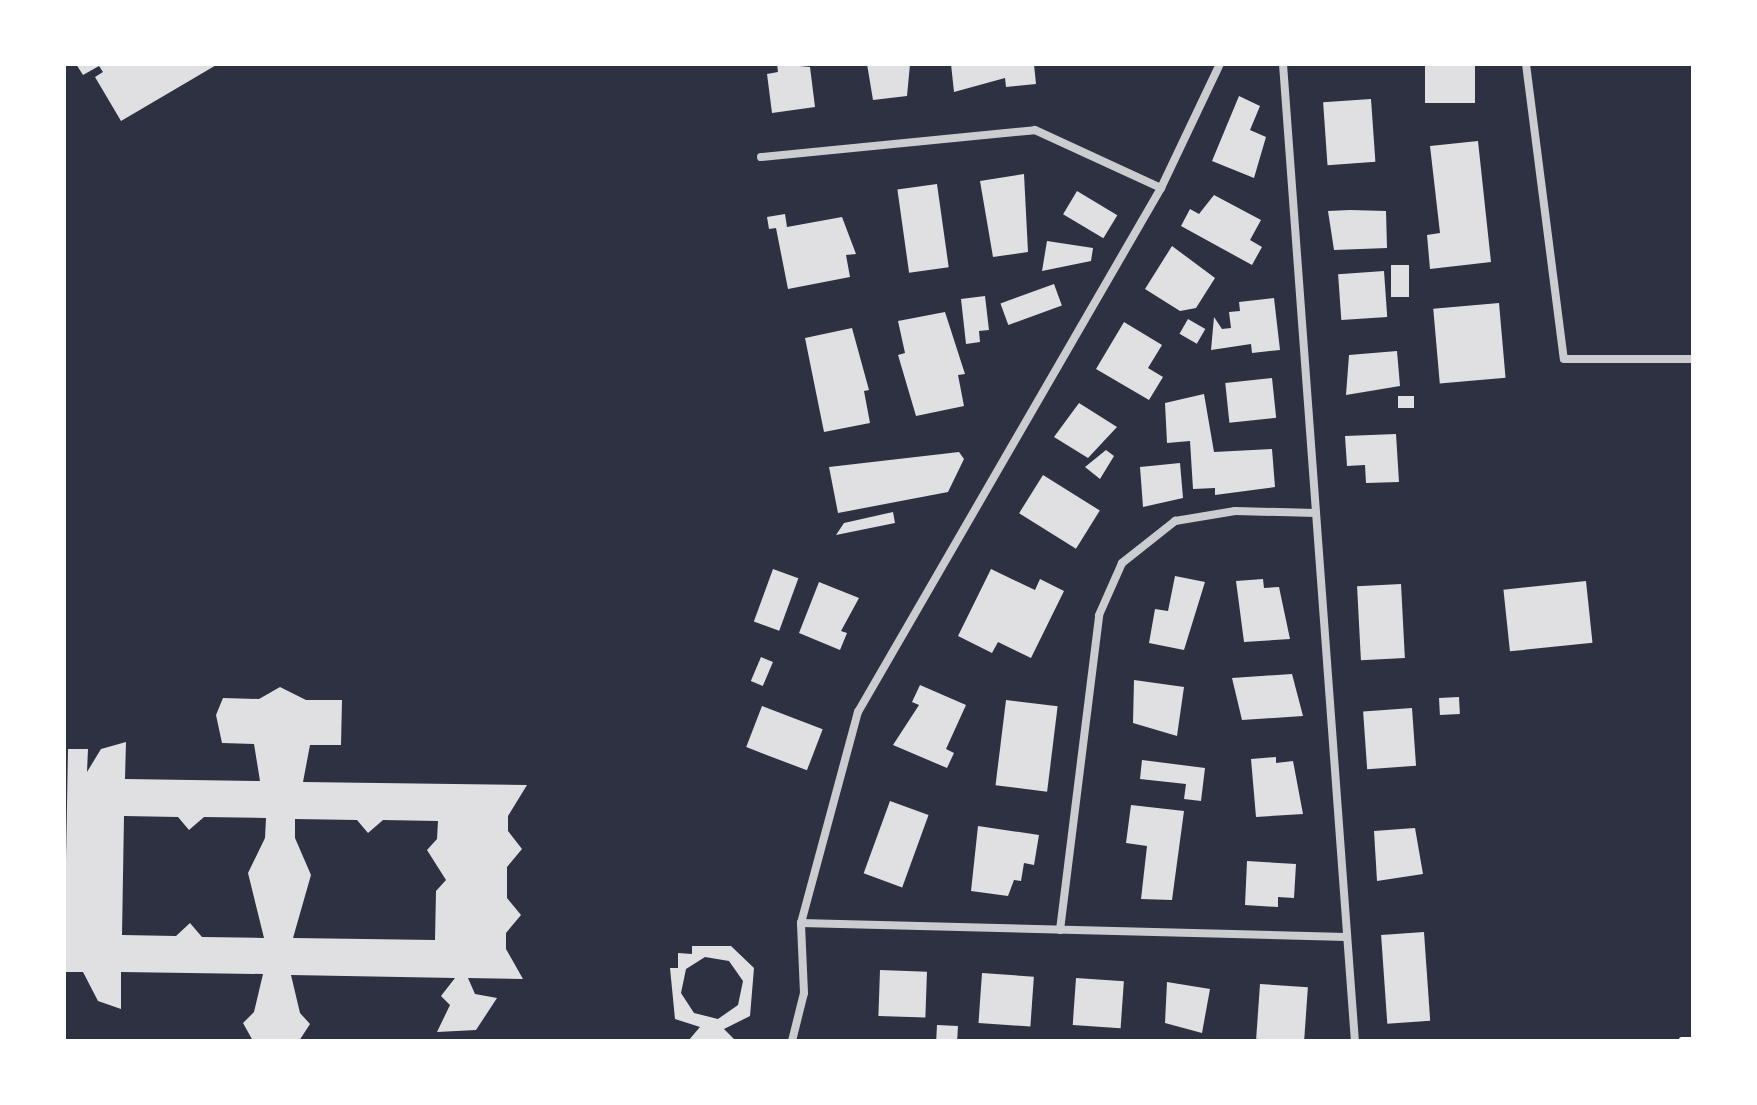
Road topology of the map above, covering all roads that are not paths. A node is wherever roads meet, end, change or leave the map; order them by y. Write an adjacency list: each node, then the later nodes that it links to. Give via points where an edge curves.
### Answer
1 (1220, 64): 5 (street)
2 (1283, 64): 7 (street)
3 (1526, 64): 6 (street, via 1564,359)
4 (761, 157): 5 (street, via 1035,130)
5 (1161, 188): 8 (street, via 858,712)
6 (1693, 359)
7 (1316, 513): 9 (street, via 1235,511 1175,521 1122,563 1099,615); 10 (street)
8 (801, 923): 9 (street); 11 (street, via 804,993)
9 (1060, 930): 10 (street)
10 (1346, 937): 12 (street)
11 (792, 1041)
12 (1355, 1041)

